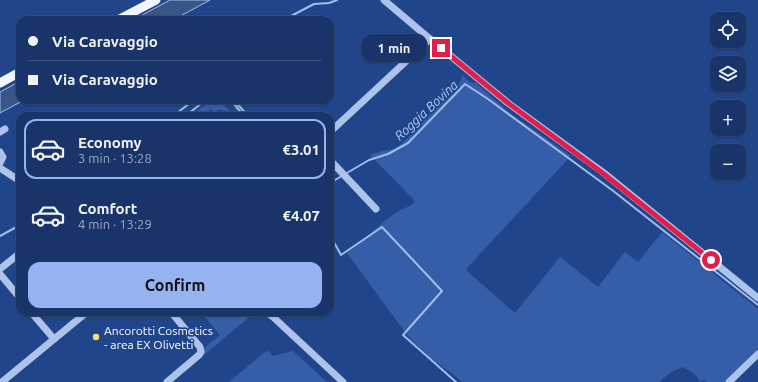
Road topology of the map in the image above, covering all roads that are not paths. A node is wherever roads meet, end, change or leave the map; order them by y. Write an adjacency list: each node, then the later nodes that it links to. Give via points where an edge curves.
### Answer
1 (156, 0): 3 (main road)
2 (384, 0): 4 (street)
3 (126, 16)
4 (430, 39): 7 (street); 18 (street)
5 (16, 74): 6 (main road)
6 (0, 83)
7 (334, 128)
8 (0, 152): 9 (street, via 3,157)
9 (0, 163)
10 (334, 164): 13 (street)
11 (0, 168): 12 (street)
12 (16, 178)
13 (376, 209)
14 (16, 257): 15 (street)
15 (0, 269)
16 (0, 274): 17 (street)
17 (16, 293)
18 (758, 298)
19 (35, 316): 23 (street)
20 (82, 316): 23 (street)
21 (175, 316): 26 (street, via 201,352)
22 (273, 316): 27 (street)
23 (54, 339): 25 (street)
24 (758, 354): 28 (street)
25 (2, 382)
26 (166, 382)
27 (343, 382)
28 (729, 382)

